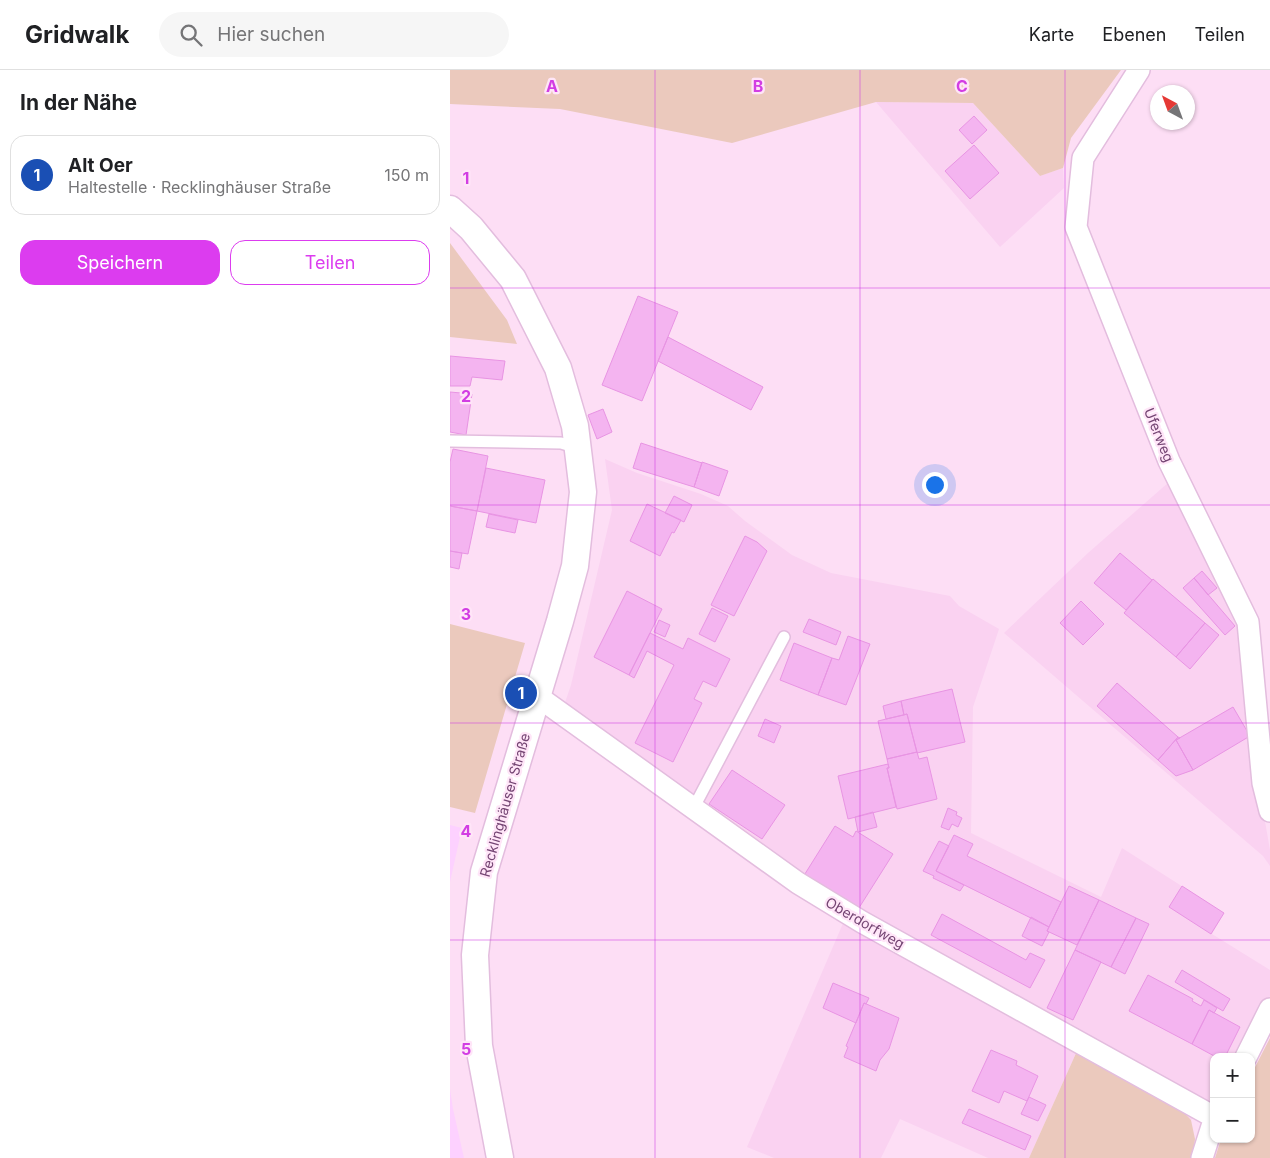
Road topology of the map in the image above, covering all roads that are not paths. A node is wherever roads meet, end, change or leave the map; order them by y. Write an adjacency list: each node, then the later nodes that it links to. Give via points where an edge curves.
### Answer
1 (1139, 70): 8 (street, Uferweg, via 1083,158 1076,227 1169,461 1248,622 1263,783)
2 (450, 209): 4 (street, Recklinghäuser Straße, via 513,279 558,368 576,426)
3 (450, 441): 4 (lane, via 560,444)
4 (578, 448): 6 (street, Recklinghäuser Straße, via 583,492 575,566)
5 (784, 637): 7 (lane)
6 (537, 696): 7 (street, Oberdorfweg); 13 (street, Recklinghäuser Straße, via 484,872 475,955 479,1046)
7 (693, 809): 11 (street, Oberdorfweg, via 798,883 862,922)
8 (1270, 811)
9 (1270, 1009): 10 (street)
10 (1248, 1053)
11 (1210, 1116)
12 (1210, 1131): 14 (street)
13 (496, 1153)
14 (1202, 1158)

